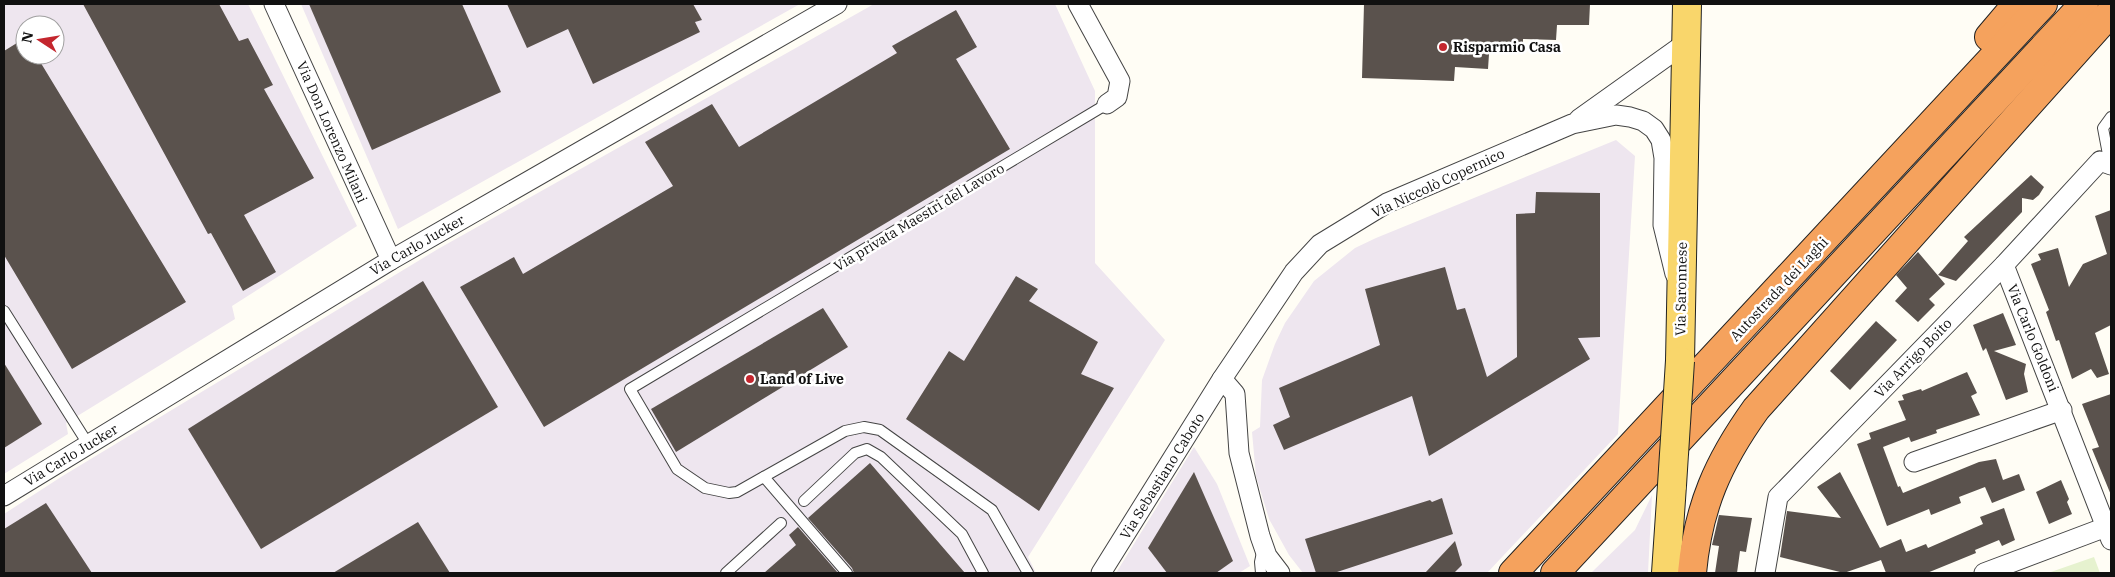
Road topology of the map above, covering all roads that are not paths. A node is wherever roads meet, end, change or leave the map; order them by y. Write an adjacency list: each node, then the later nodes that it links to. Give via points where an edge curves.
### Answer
1 (274, 4): 14 (street, Via Don Lorenzo Milani)
2 (837, 4): 14 (street, Via Carlo Jucker)
3 (1078, 4): 10 (street, Via privata Maestri del Lavoro, via 1120,81 1118,97)
4 (1687, 4): 9 (main road, Via Saronnese)
5 (2017, 4): 15 (highway, via 1816,242)
6 (2044, 4): 15 (highway, Autostrada dei Laghi)
7 (2084, 4): 37 (highway)
8 (2111, 12): 39 (highway, via 1756,409 1714,476 1698,530)
9 (1687, 42): 12 (street, Via Niccolò Copernico); 17 (main road, Via Saronnese)
10 (1107, 104): 23 (lane, Via privata Maestri del Lavoro, via 630,389 677,469 705,488 729,494)
11 (2111, 117): 13 (lane, via 2103,128)
12 (1572, 124): 17 (street, Via Niccolò Copernico, via 1616,115 1630,117 1644,121 1661,140 1664,158 1663,225); 19 (street, Via Niccolò Copernico, via 1387,203 1320,244 1294,272)
13 (2107, 164): 16 (street, Via Arrigo Boito)
14 (391, 260): 21 (street, Via Carlo Jucker)
15 (1801, 265): 36 (highway, Autostrada dei Laghi)
16 (2004, 265): 20 (street, Via Carlo Goldoni); 40 (street, Via Arrigo Boito, via 1778,496)
17 (1680, 297): 38 (main road, Via Saronnese, bridge, via 1680,361)
18 (4, 311): 21 (lane)
19 (1222, 380): 28 (street, via 1235,394 1240,453); 33 (street, Via Sebastiano Caboto)
20 (2062, 410): 22 (street, Via Carlo Goldoni); 27 (street, Via Carlo Goldoni)
21 (88, 444): 24 (street, Via Carlo Jucker)
22 (1914, 462)
23 (764, 477): 30 (lane); 32 (lane, via 845,431 864,426 880,430 992,510)
24 (4, 496)
25 (804, 501): 31 (lane, via 855,453 867,449 882,457 962,534)
26 (781, 523): 29 (lane)
27 (2108, 534): 41 (street)
28 (1263, 545): 34 (lane); 35 (street)
29 (726, 573)
30 (847, 573)
31 (983, 573)
32 (1028, 573)
33 (1101, 573)
34 (1261, 573)
35 (1280, 573)
36 (1513, 573)
37 (1555, 573)
38 (1666, 573)
39 (1692, 573)
40 (1765, 573)
41 (1984, 573)

